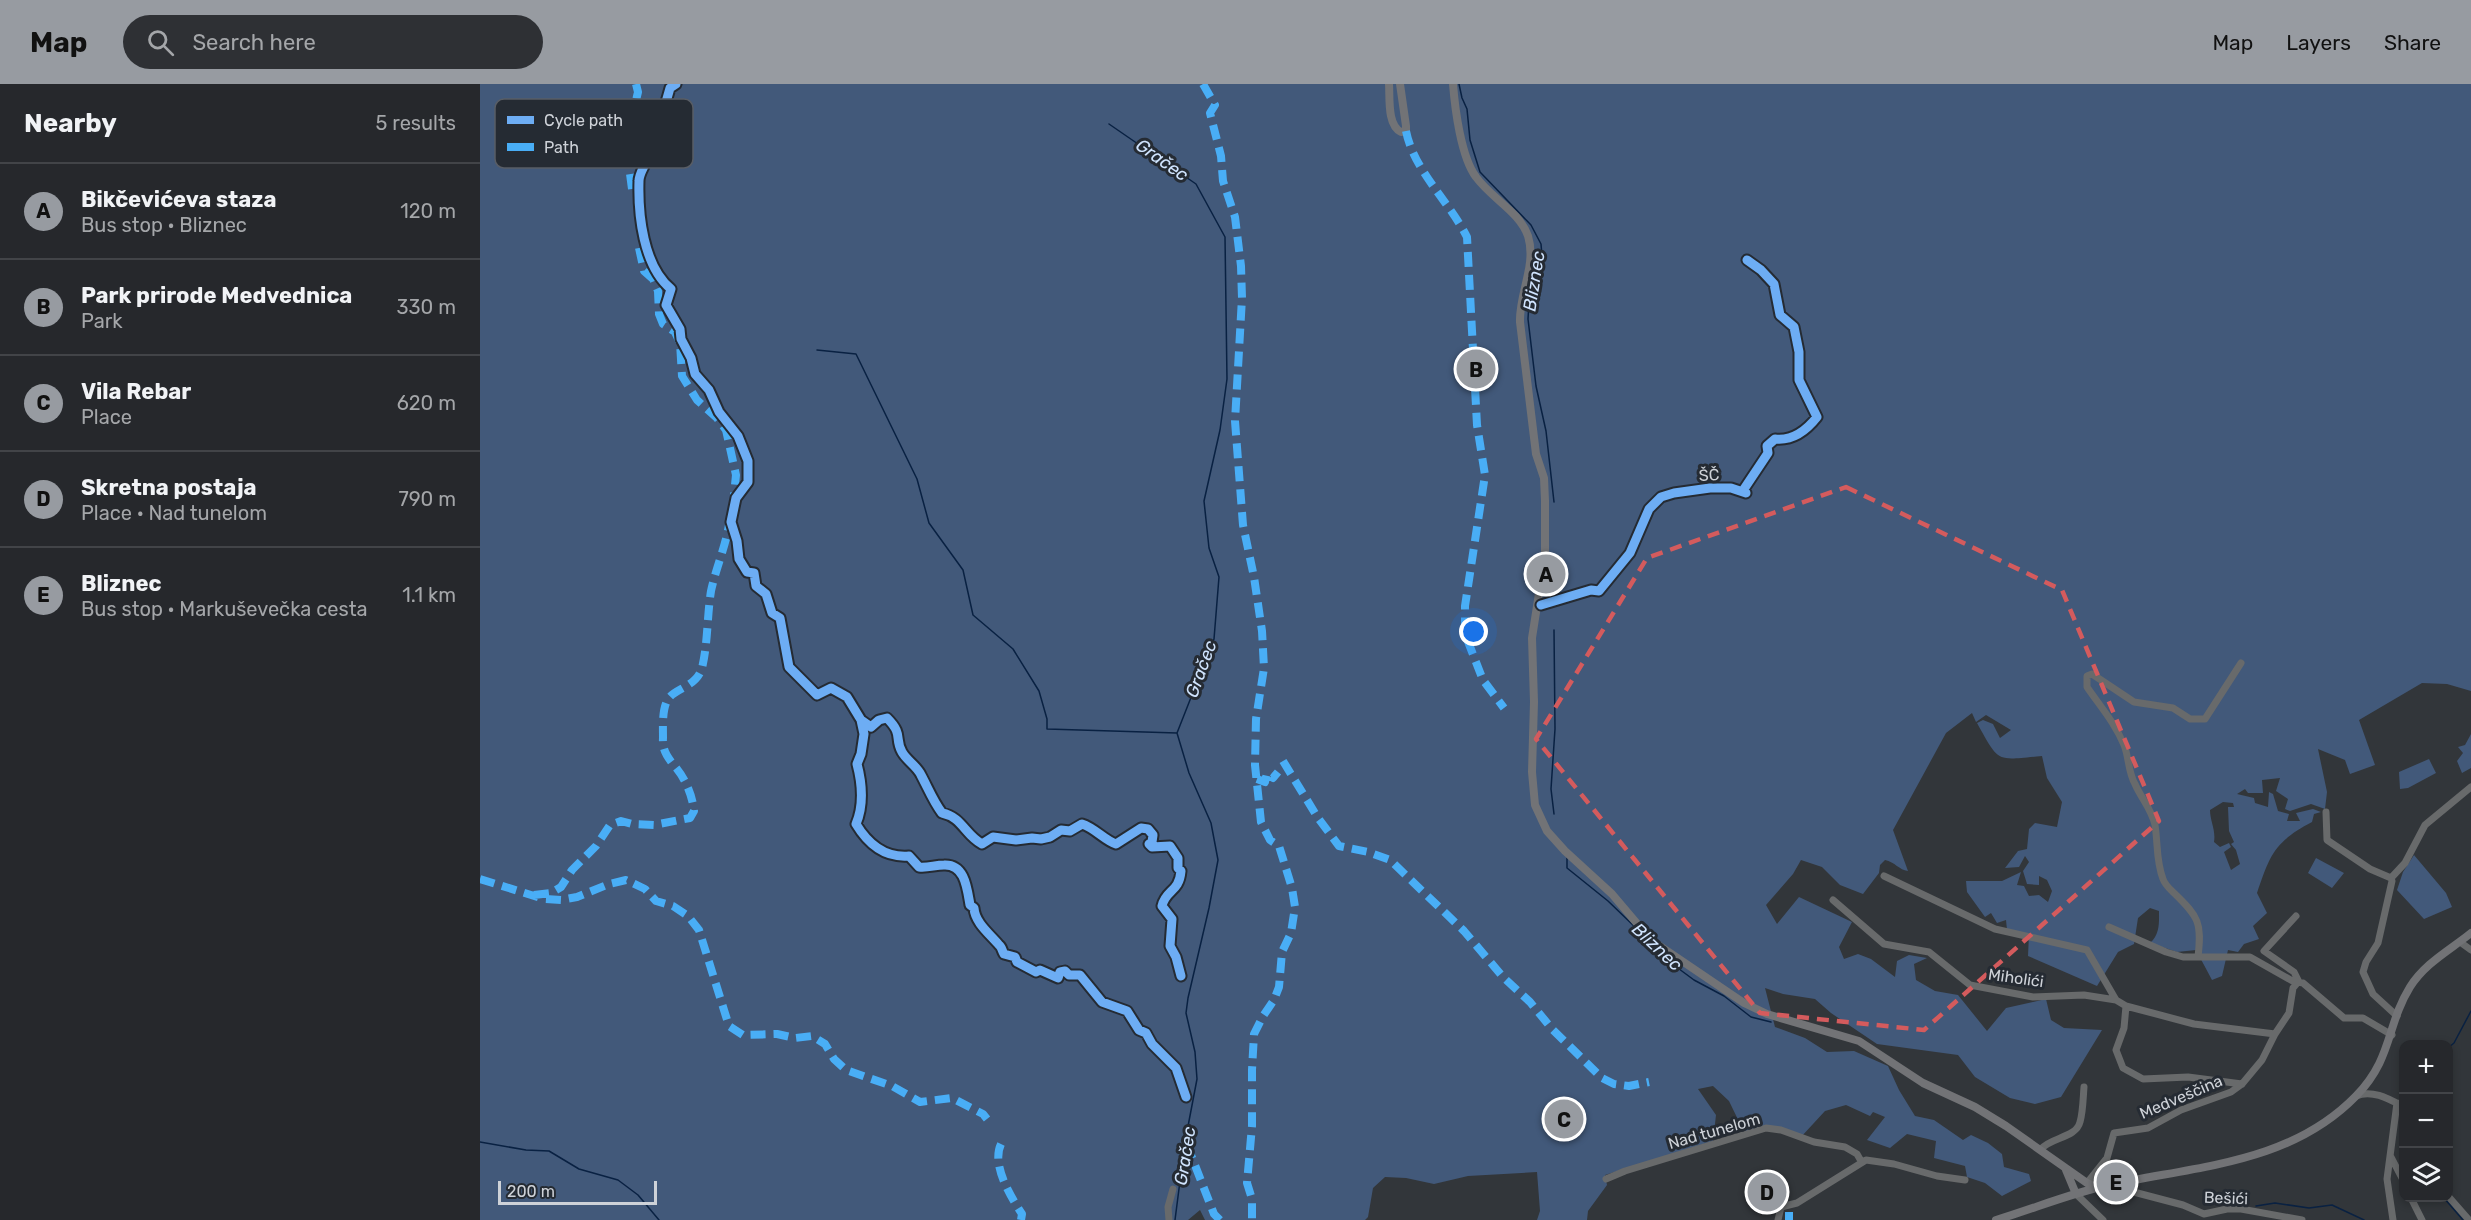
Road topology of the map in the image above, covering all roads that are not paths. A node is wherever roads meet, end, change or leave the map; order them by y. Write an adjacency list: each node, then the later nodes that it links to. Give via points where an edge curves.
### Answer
1 (1389, 84): 2 (main road, via 1392,122 1401,132 1406,129)
2 (1400, 84)
3 (1453, 84): 28 (main road, via 1471,168 1485,188 1522,224 1531,253 1520,322 1536,454 1544,478 1545,555 1532,638 1533,788 1535,805 1547,831 1612,894 1651,939 1744,1003 1767,1014 1859,1041 1923,1083 1975,1107)
4 (2241, 663): 14 (street, via 2205,719 2199,721 2173,708 2134,702 2092,674 2086,680 2125,747 2134,784 2155,824 2157,860 2164,883 2195,913 2199,922)
5 (2471, 787): 8 (street, via 2425,825)
6 (2326, 812): 8 (street, via 2326,840)
7 (1884, 876): 16 (street, Miholići, via 1995,929 2087,950)
8 (2391, 878): 18 (street, via 2378,944 2363,972 2373,994)
9 (1833, 900): 16 (street, Miholići, via 1884,944 1929,952 1970,985 2033,997 2084,995)
10 (2296, 916): 15 (street, via 2264,951 2294,972)
11 (2109, 927): 14 (street, via 2166,952)
12 (2469, 934): 13 (main road)
13 (2466, 947): 18 (main road, via 2432,961 2418,975)
14 (2198, 957): 15 (street, via 2250,957)
15 (2298, 982): 19 (street, Medveščina, via 2293,988 2289,1013); 20 (street, via 2344,1018 2363,1018)
16 (2116, 999): 17 (street, Miholići)
17 (2126, 1006): 19 (street, Miholići, via 2194,1024); 22 (street, Medveščina, via 2116,1050 2123,1068 2143,1079 2188,1077)
18 (2397, 1016): 20 (main road)
19 (2275, 1034): 22 (street, Medveščina, via 2262,1060)
20 (2392, 1035): 21 (main road)
21 (2370, 1080): 24 (street); 25 (main road)
22 (2242, 1084): 35 (street, Medveščina, via 2148,1128 2114,1133 2106,1158)
23 (2084, 1088): 28 (street, via 2078,1128 2050,1140)
24 (2375, 1094): 25 (street); 26 (street)
25 (2356, 1096): 36 (main road, via 2328,1121 2280,1147 2231,1163)
26 (2399, 1105)
27 (2399, 1111): 29 (street)
28 (2041, 1149): 31 (main road)
29 (2391, 1157): 32 (street); 49 (street, via 2387,1179)
30 (1861, 1161): 33 (street, Nad tunelom, via 1845,1148 1762,1128); 34 (street); 44 (street, via 1797,1203 1781,1207)
31 (2064, 1166): 35 (main road); 39 (main road)
32 (2399, 1174)
33 (1606, 1179)
34 (1965, 1180)
35 (2087, 1183): 37 (main road)
36 (2118, 1183): 37 (main road); 42 (street, Bešići, via 2126,1190 2183,1204)
37 (2098, 1188): 39 (main road)
38 (1173, 1189): 43 (street)
39 (2076, 1194): 45 (main road); 46 (street)
40 (2413, 1202): 50 (street)
41 (2453, 1202): 51 (street)
42 (2204, 1214): 47 (street); 48 (street, Bešići, via 2241,1209)
43 (1169, 1220)
44 (1778, 1220)
45 (1996, 1220)
46 (2103, 1220)
47 (2210, 1220)
48 (2302, 1220)
49 (2393, 1220)
50 (2422, 1220)
51 (2469, 1220)

